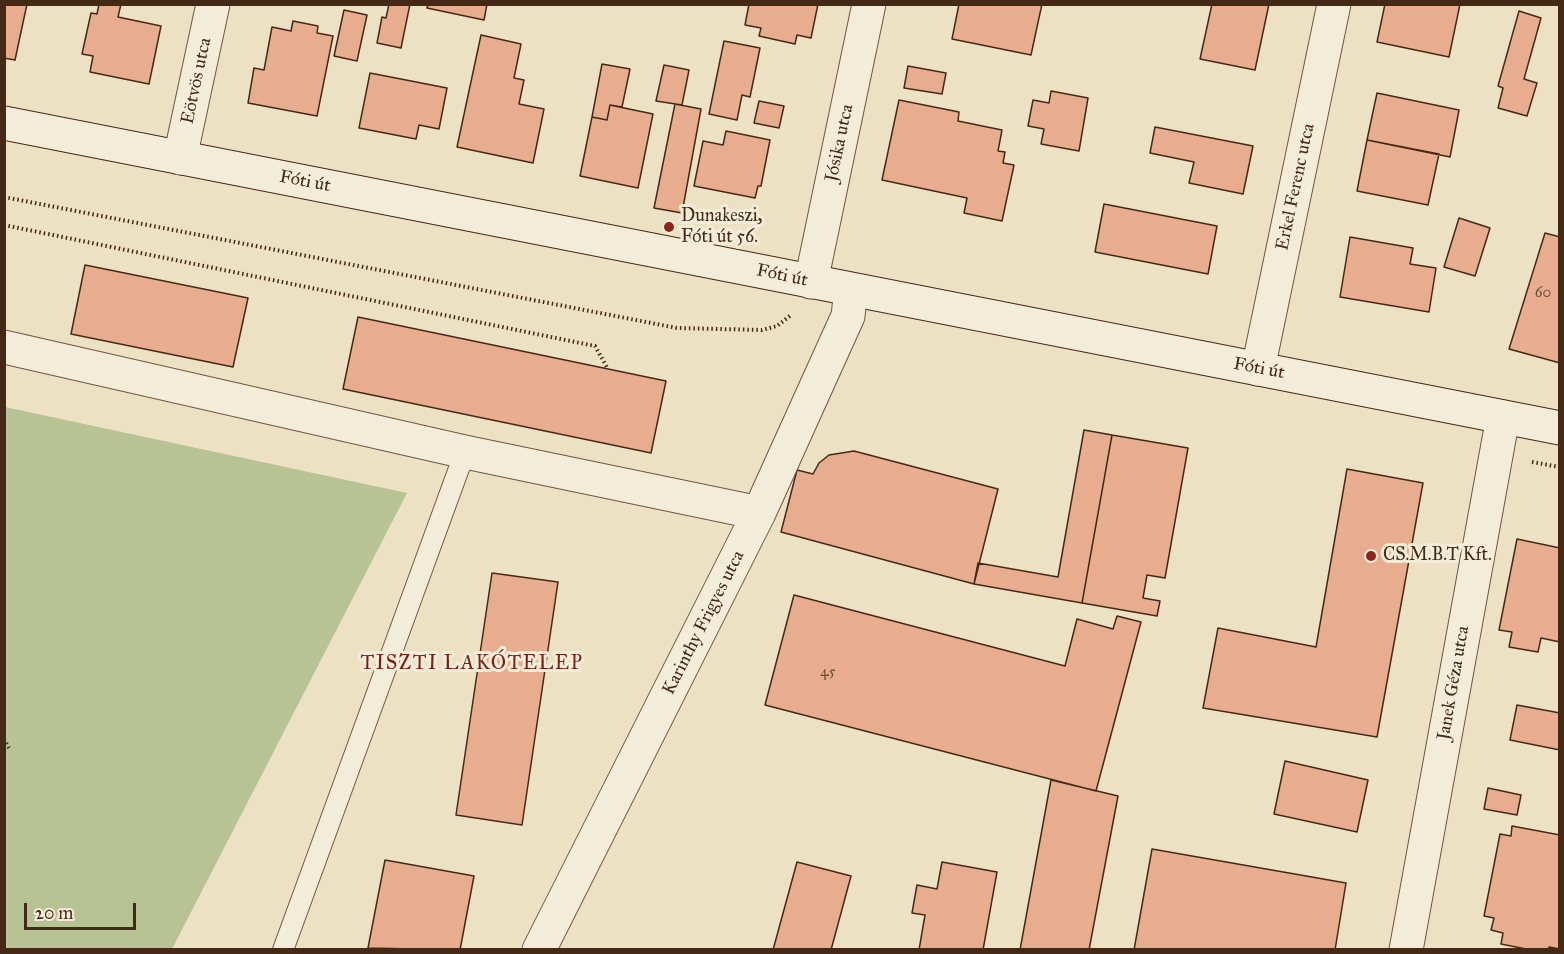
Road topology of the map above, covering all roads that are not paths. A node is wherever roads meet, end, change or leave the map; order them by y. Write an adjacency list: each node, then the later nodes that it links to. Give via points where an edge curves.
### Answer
1 (213, 4): 5 (street, Eötvös utca)
2 (869, 4): 6 (street, Jósika utca)
3 (1334, 4): 9 (street, Erkel Ferenc utca)
4 (4, 123): 5 (street, Fóti út)
5 (180, 158): 6 (street, Fóti út)
6 (811, 282): 7 (street, Fóti út)
7 (850, 303): 9 (street, Fóti út); 13 (street, Karinthy Frigyes utca)
8 (4, 347): 12 (street)
9 (1258, 369): 10 (street, Fóti út)
10 (1503, 417): 11 (street, Fóti út); 16 (street, Janek Géza utca)
11 (1560, 428)
12 (465, 452): 13 (street); 14 (lane)
13 (759, 513): 15 (street, Karinthy Frigyes utca)
14 (283, 950)
15 (540, 950)
16 (1406, 950)

